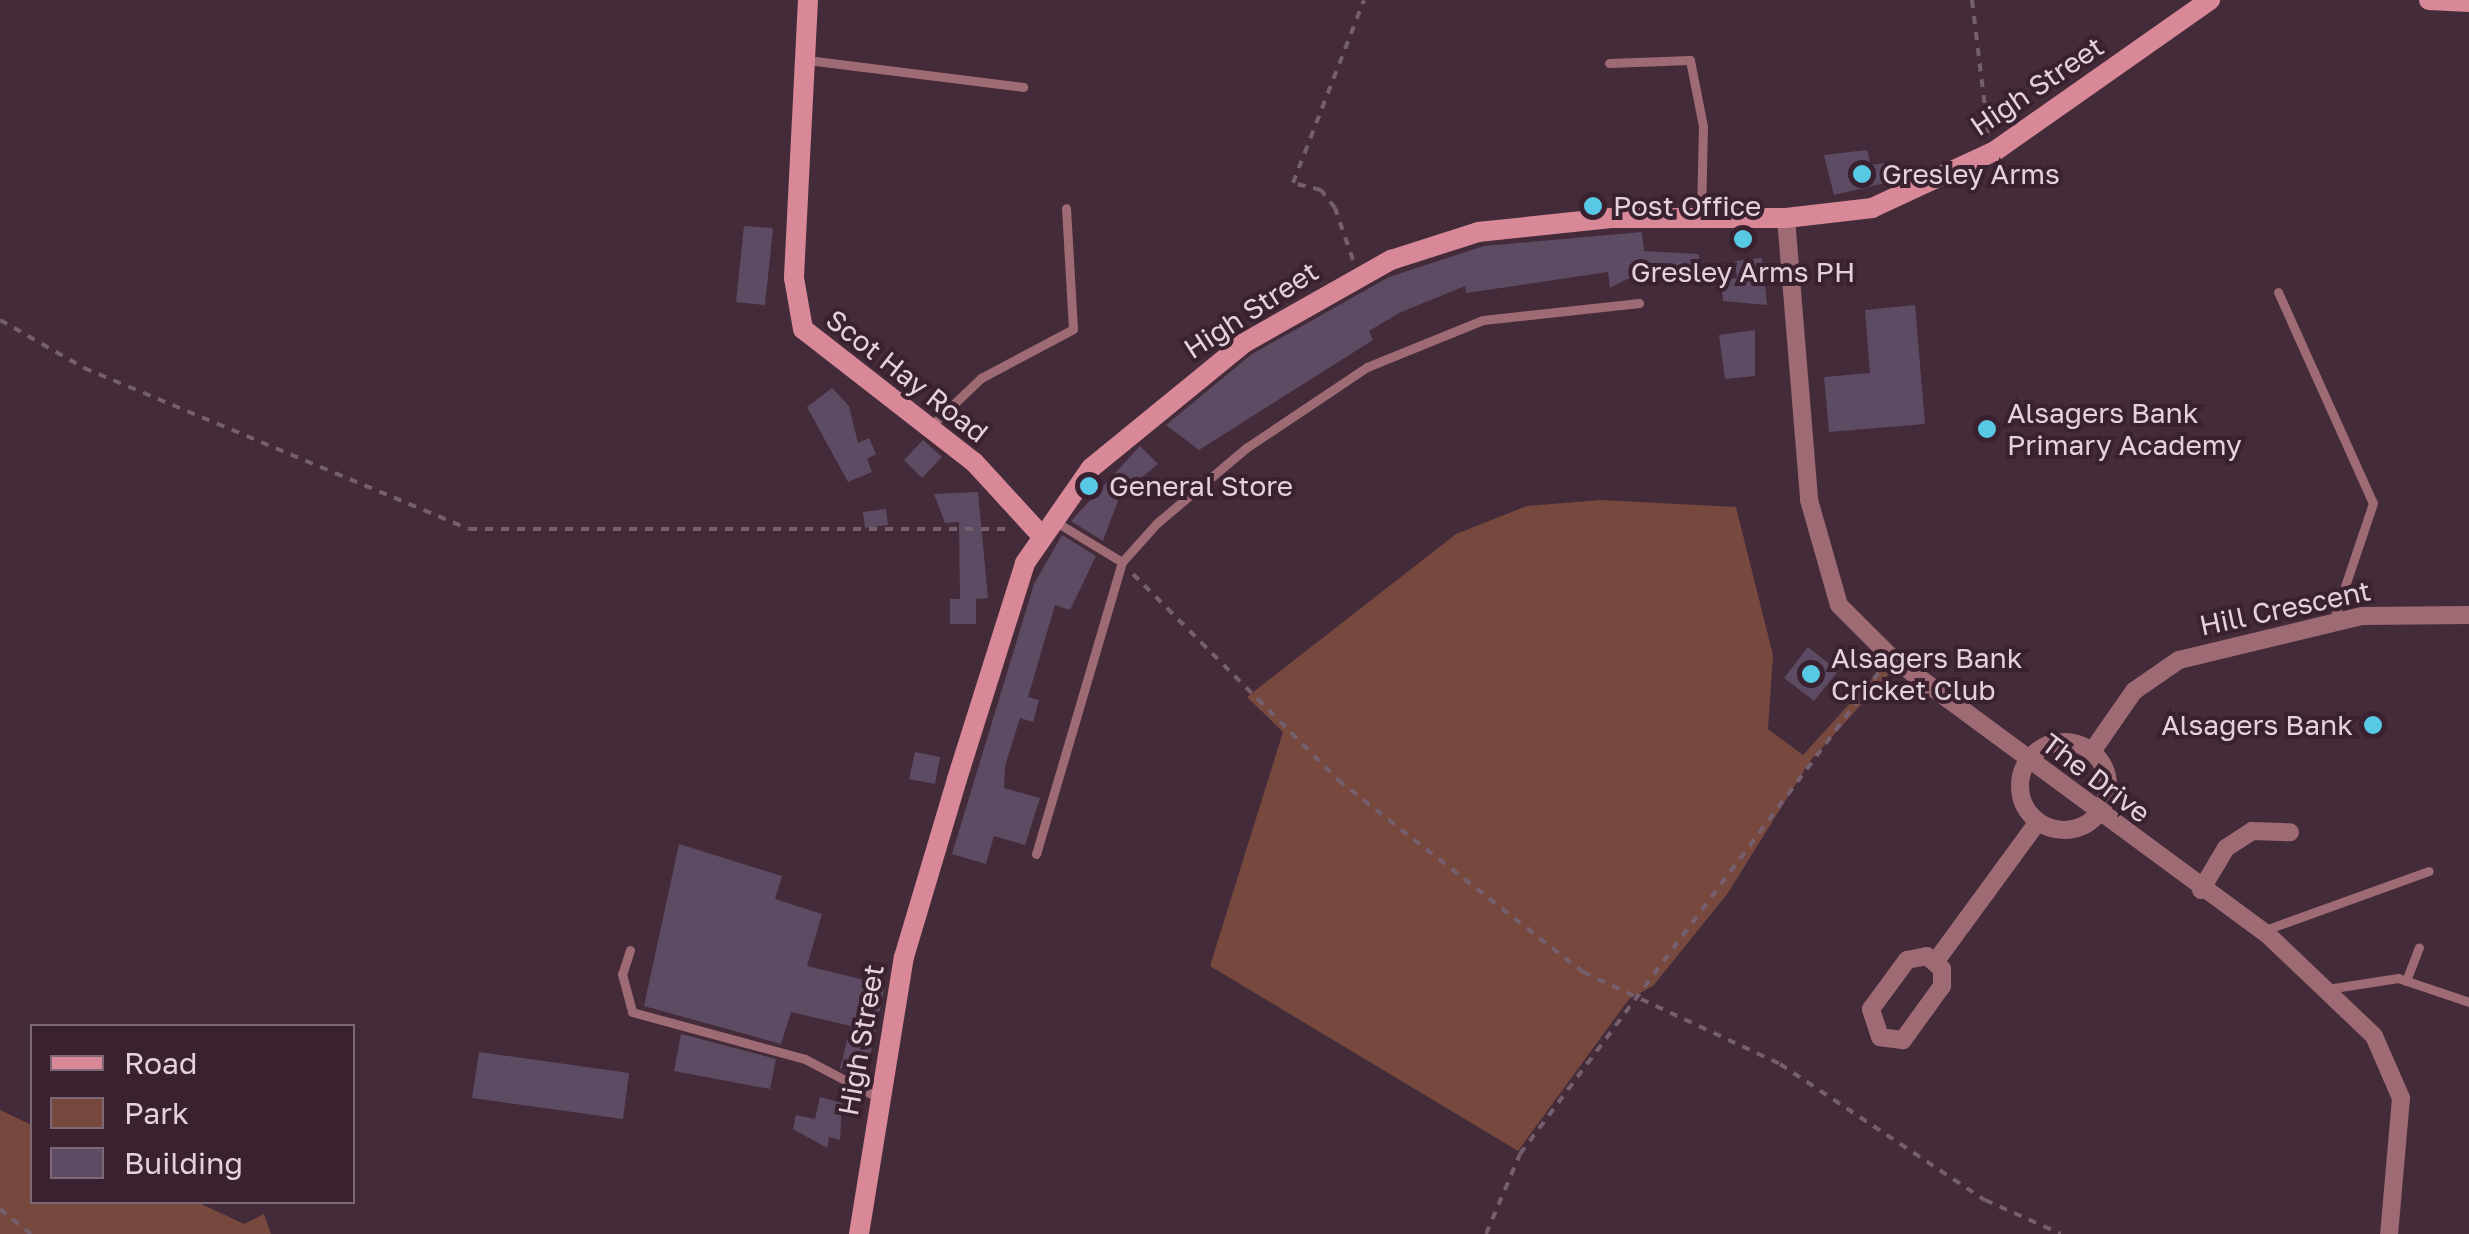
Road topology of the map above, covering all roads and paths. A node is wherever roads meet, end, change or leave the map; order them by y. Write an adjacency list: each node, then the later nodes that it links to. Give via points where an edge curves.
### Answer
1 (808, 0): 7 (main road, Scot Hay Road)
2 (1364, 0): 14 (path, via 1294,183 1321,190 1335,208)
3 (1972, 0): 10 (path)
4 (2210, 0): 10 (main road, High Street)
5 (2429, 0): 6 (main road)
6 (2469, 2)
7 (807, 60): 9 (lane); 18 (main road, Scot Hay Road, via 796,308 817,346)
8 (1609, 63): 12 (lane, via 1690,60 1703,126)
9 (1023, 87)
10 (1995, 151): 13 (main road, High Street, via 1872,208)
11 (1066, 208): 18 (lane, via 1073,329 981,378)
12 (1701, 214): 13 (main road, High Street); 14 (main road, High Street, via 1478,232)
13 (1786, 218): 23 (street, The Drive, via 1820,560 1839,605)
14 (1358, 274): 19 (main road, High Street, via 1166,400)
15 (2278, 292): 22 (lane, via 2373,503)
16 (1639, 303): 20 (lane, via 1483,320 1368,367 1222,468)
17 (0, 320): 19 (path, via 84,368 469,528)
18 (930, 427): 19 (main road, Scot Hay Road)
19 (1044, 525): 20 (lane); 40 (main road, High Street, via 904,957)
20 (1122, 562): 29 (lane); 38 (path, via 1338,780 1583,972)
21 (2469, 616): 22 (street, Hill Crescent)
22 (2332, 624): 24 (street, Hill Crescent, via 2166,667 2134,691)
23 (1890, 658): 25 (street, The Drive); 38 (path)
24 (2093, 750): 25 (street, via 2061,742); 26 (street, via 2107,782)
25 (2029, 762): 26 (street, The Drive); 27 (street, via 2021,792)
26 (2094, 813): 27 (street, via 2065,830); 31 (street, The Drive)
27 (2037, 823): 35 (street)
28 (2290, 832): 31 (street, via 2252,831 2226,848)
29 (1036, 854)
30 (2429, 871): 32 (lane)
31 (2201, 890): 32 (street, The Drive)
32 (2262, 931): 37 (street, The Drive)
33 (2420, 946): 36 (lane)
34 (630, 950): 40 (lane, via 622,974 632,1012 805,1060)
35 (1936, 961): 35 (street, via 1942,986 1903,1040 1880,1037 1872,1009 1907,960)
36 (2406, 980): 37 (lane); 39 (lane)
37 (2327, 989): 46 (street, The Drive, via 2374,1036 2401,1098)
38 (1636, 990): 44 (path, via 1520,1154); 45 (path, via 1796,1074 1985,1200)
39 (2469, 1002)
40 (877, 1097): 43 (main road, High Street)
41 (0, 1210): 42 (path)
42 (31, 1234)
43 (859, 1234)
44 (1486, 1234)
45 (2062, 1234)
46 (2389, 1234)

